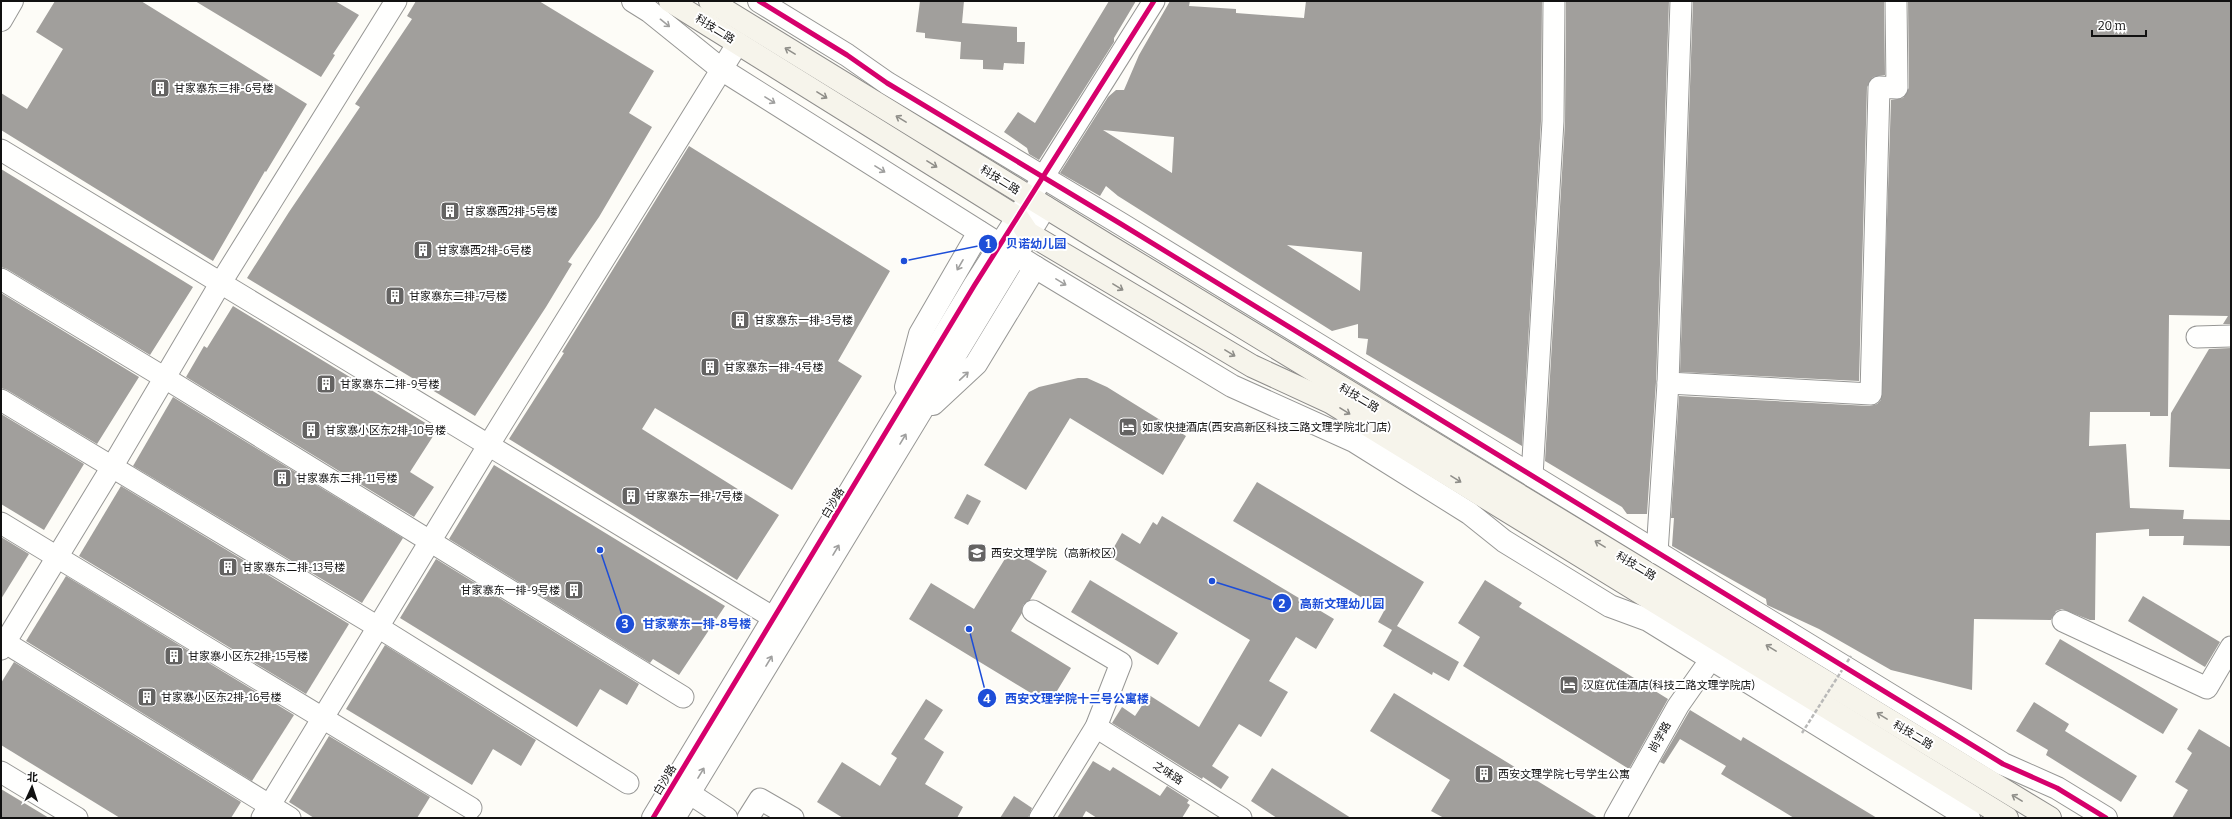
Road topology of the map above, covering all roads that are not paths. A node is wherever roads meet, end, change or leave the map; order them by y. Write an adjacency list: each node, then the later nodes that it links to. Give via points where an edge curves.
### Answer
1 (12, 1): 11 (street)
2 (396, 1): 22 (street)
3 (633, 1): 13 (street, one-way to 13)
4 (670, 1): 12 (main road, 科技二路)
5 (710, 1): 16 (main road, 科技二路, one-way to 5)
6 (759, 1): 15 (street)
7 (1154, 1): 15 (street)
8 (1554, 1): 31 (street, via 1553,121)
9 (1681, 1): 26 (street)
10 (1896, 1): 26 (street, via 1897,88 1879,87 1871,394)
11 (1, 20)
12 (738, 43): 13 (street); 17 (main road, 科技二路, one-way to 17)
13 (721, 69): 18 (street, one-way to 18); 29 (street)
14 (1, 150): 22 (street)
15 (1043, 178): 16 (street); 31 (street)
16 (1038, 202): 17 (street, 白沙路); 63 (main road, 科技二路, one-way to 16)
17 (1023, 226): 19 (street, 白沙路); 62 (main road, 科技二路, one-way to 62, via 1252,366 1330,402)
18 (979, 232): 19 (street); 28 (street, one-way to 28, via 920,334)
19 (1008, 250): 20 (street); 28 (street, 白沙路)
20 (1036, 267): 28 (street, one-way to 20, via 976,364); 42 (street, one-way to 42, via 1232,386 1354,441 1469,513 1504,541 1610,606 1648,620)
21 (1, 279): 25 (street)
22 (220, 284): 25 (street); 29 (street)
23 (2231, 336): 24 (street)
24 (2197, 337)
25 (165, 378): 30 (street); 33 (street)
26 (1668, 383): 34 (street)
27 (1, 400): 30 (street)
28 (907, 416): 37 (street, 白沙路); 48 (street, 白沙路, one-way to 28)
29 (488, 446): 33 (street); 37 (street)
30 (112, 467): 35 (street); 39 (street)
31 (1532, 476): 34 (street)
32 (1, 523): 35 (street)
33 (430, 542): 39 (street); 43 (street)
34 (1657, 553): 64 (street, via 2003,764 2056,788)
35 (57, 557): 40 (street); 44 (street)
36 (1032, 611): 45 (street, via 1121,664)
37 (774, 618): 53 (street, 白沙路)
38 (2063, 621): 41 (street, via 2207,688)
39 (378, 627): 44 (street); 47 (street)
40 (2, 644): 50 (street)
41 (2231, 647)
42 (1711, 659): 60 (street, 尚学路, via 1678,706); 61 (street)
43 (683, 697)
44 (323, 717): 49 (street); 50 (street)
45 (1096, 727): 58 (street); 59 (street, 之味路)
46 (1, 772): 51 (street)
47 (628, 783)
48 (689, 793): 54 (street, 白沙路); 55 (street)
49 (470, 808)
50 (265, 812): 52 (street)
51 (77, 818)
52 (290, 818)
53 (653, 818)
54 (674, 818)
55 (727, 818)
56 (748, 818): 57 (street, via 760,799)
57 (793, 818)
58 (1040, 818)
59 (1241, 818)
60 (1615, 818)
61 (1968, 818)
62 (2007, 818)
63 (2050, 818)
64 (2106, 818)

